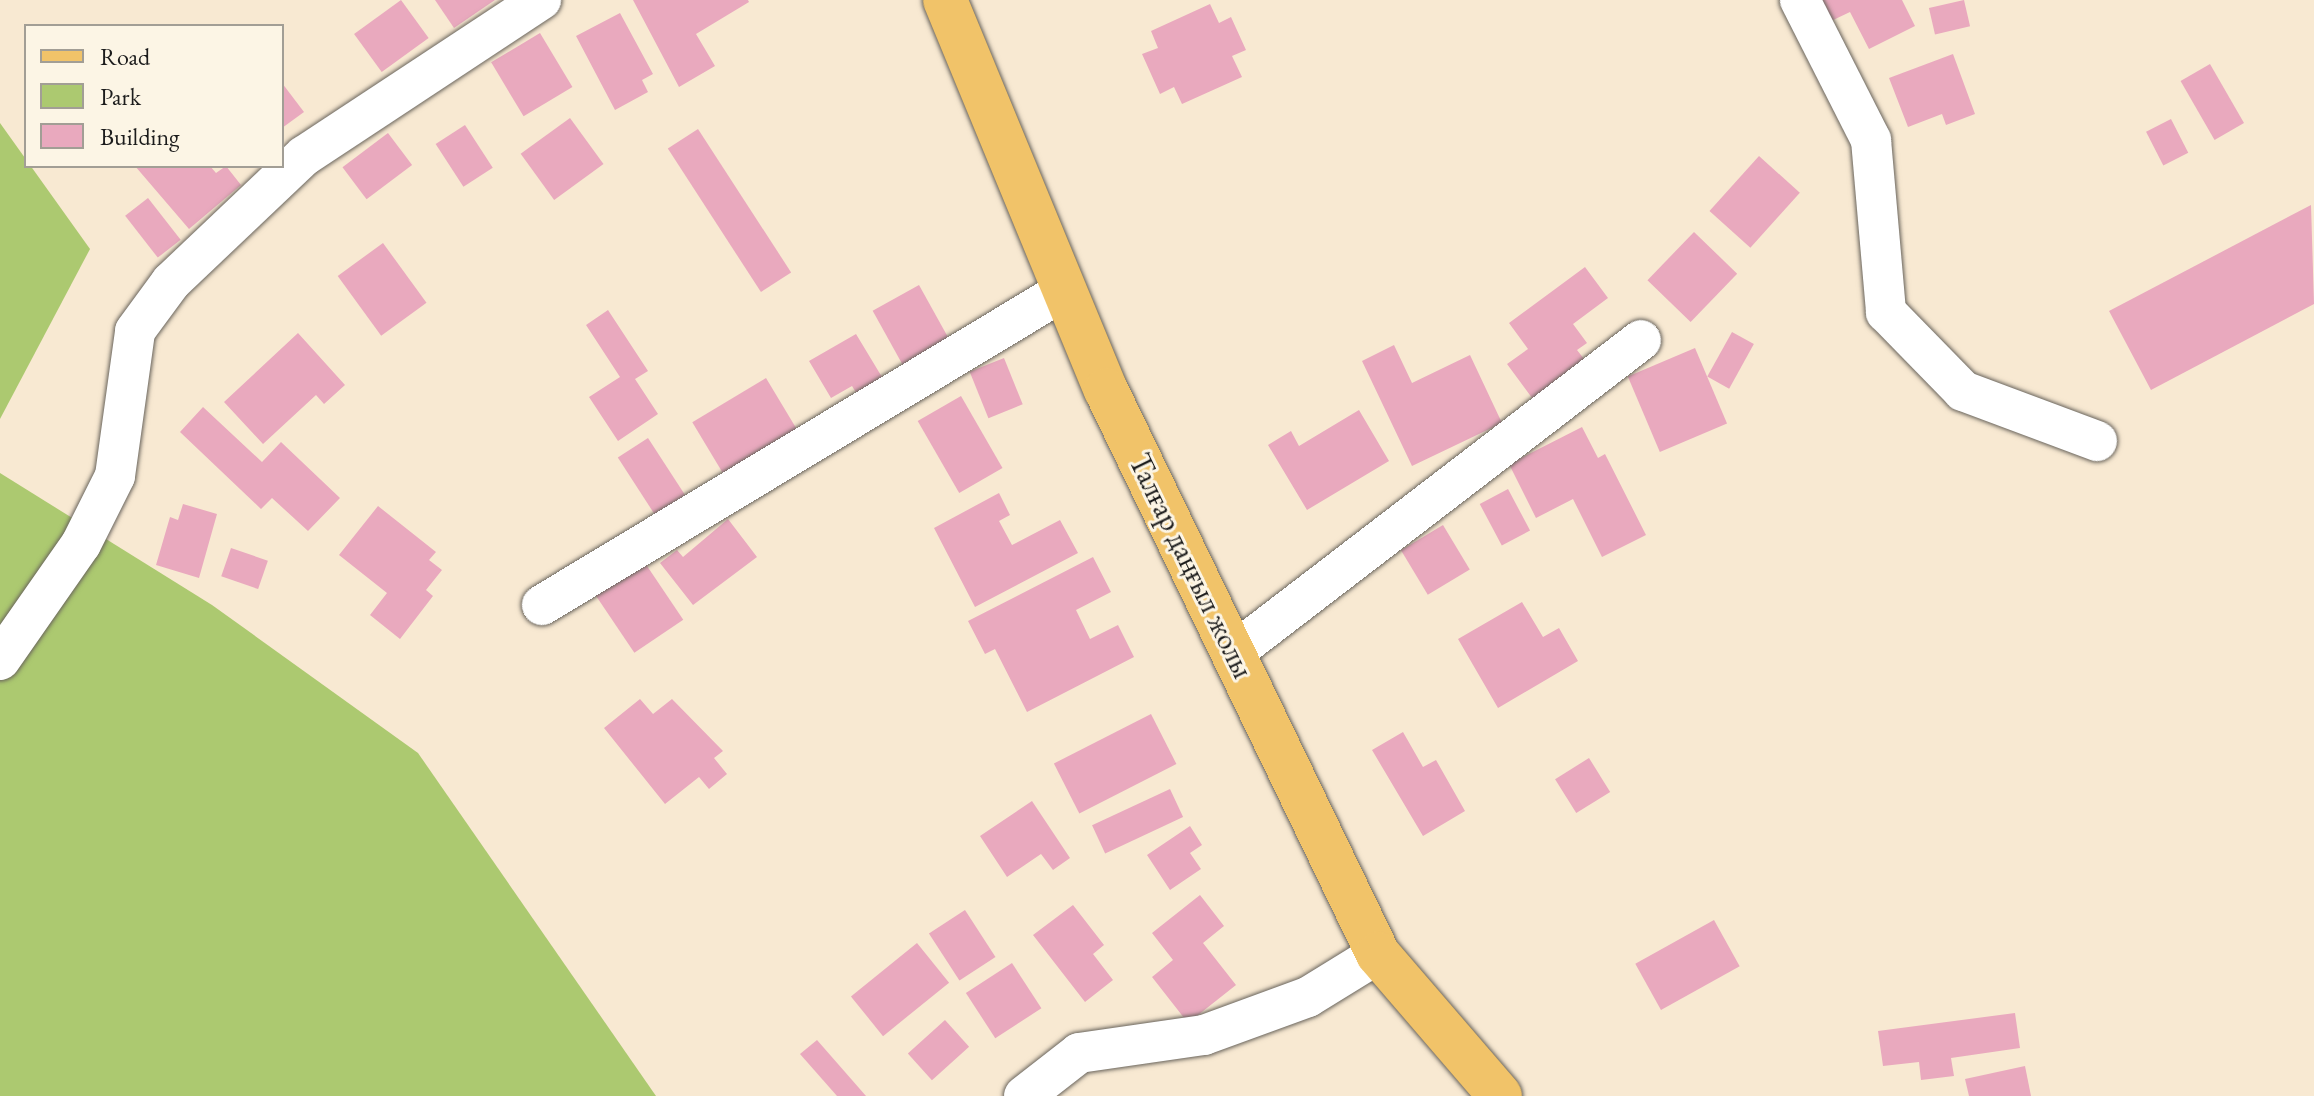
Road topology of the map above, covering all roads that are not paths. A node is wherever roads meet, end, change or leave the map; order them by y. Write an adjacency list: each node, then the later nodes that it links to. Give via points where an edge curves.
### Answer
1 (541, 0): 9 (street, via 304,156 171,282 135,331 115,476 81,544)
2 (945, 0): 4 (main road, Талғар даңғыл жолы)
3 (1800, 0): 6 (street, via 1871,140 1886,312 1963,391)
4 (1065, 290): 7 (street); 8 (main road, Талғар даңғыл жолы)
5 (1641, 340): 8 (street)
6 (2097, 441)
7 (542, 605)
8 (1233, 653): 10 (main road, Талғар даңғыл жолы)
9 (0, 660)
10 (1378, 954): 11 (street, via 1308,997 1204,1035 1079,1053); 12 (main road, Талғар даңғыл жолы)
11 (1024, 1096)
12 (1500, 1096)

